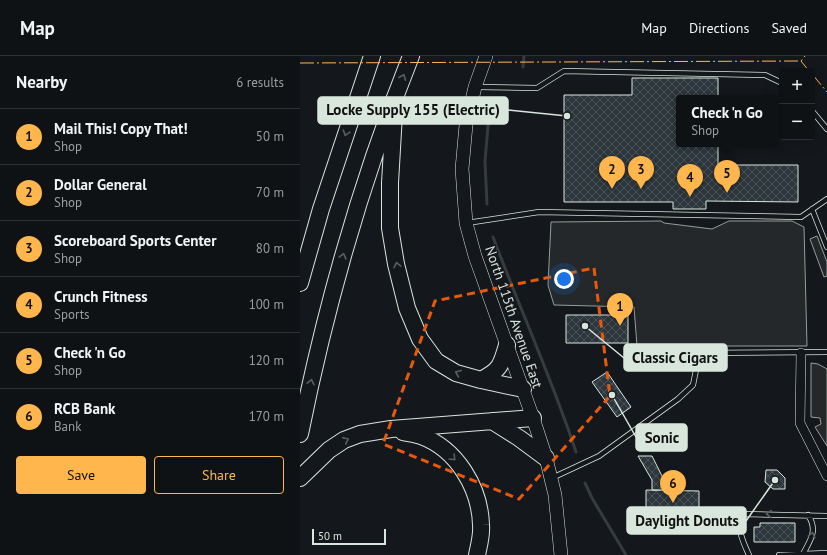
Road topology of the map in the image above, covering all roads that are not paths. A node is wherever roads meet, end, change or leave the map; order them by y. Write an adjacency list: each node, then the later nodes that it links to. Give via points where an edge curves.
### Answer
1 (372, 56): 10 (highway, one-way to 10)
2 (411, 56): 6 (highway, one-way to 2)
3 (486, 56): 5 (street, North 115th Avenue East)
4 (779, 81): 5 (lane, via 765,74 564,71 537,88)
5 (475, 87): 12 (street, North 115th Avenue East, via 466,125 462,168)
6 (395, 97): 19 (highway, one-way to 6, via 456,373 436,360 420,339 407,308 390,228); 24 (highway, one-way to 6, via 312,376 350,229)
7 (815, 115): 8 (lane)
8 (827, 129)
9 (827, 199): 11 (lane)
10 (321, 209): 13 (highway); 15 (highway)
11 (812, 209): 12 (lane, via 801,216 539,212); 14 (lane)
12 (466, 223): 16 (street, North 115th Avenue East)
13 (300, 241)
14 (827, 247)
15 (300, 283)
16 (507, 345): 19 (highway, via 502,364); 20 (street, North 115th Avenue East)
17 (827, 352): 18 (lane)
18 (801, 353): 26 (street, via 800,422); 28 (lane, via 698,353 693,385 678,399 599,456)
19 (481, 380): 20 (highway)
20 (522, 389): 21 (street, North 115th Avenue East)
21 (533, 418): 22 (highway); 25 (street, North 115th Avenue East)
22 (492, 421): 23 (highway); 25 (highway)
23 (391, 429): 27 (highway, one-way to 23, via 329,450 344,440 360,434); 33 (highway, one-way to 33, via 421,437 435,444 452,457 465,473 480,513 480,543)
24 (300, 434)
25 (546, 458): 28 (street, North 115th Avenue East)
26 (827, 476)
27 (300, 478)
28 (551, 479): 34 (street, North 115th Avenue East)
29 (808, 515): 30 (lane); 32 (lane, one-way to 29, via 814,530); 35 (lane, one-way to 35, via 744,514 739,523)
30 (827, 516)
31 (827, 553): 32 (lane)
32 (803, 554): 36 (lane)
33 (477, 555)
34 (561, 555)
35 (749, 555)
36 (779, 555)

